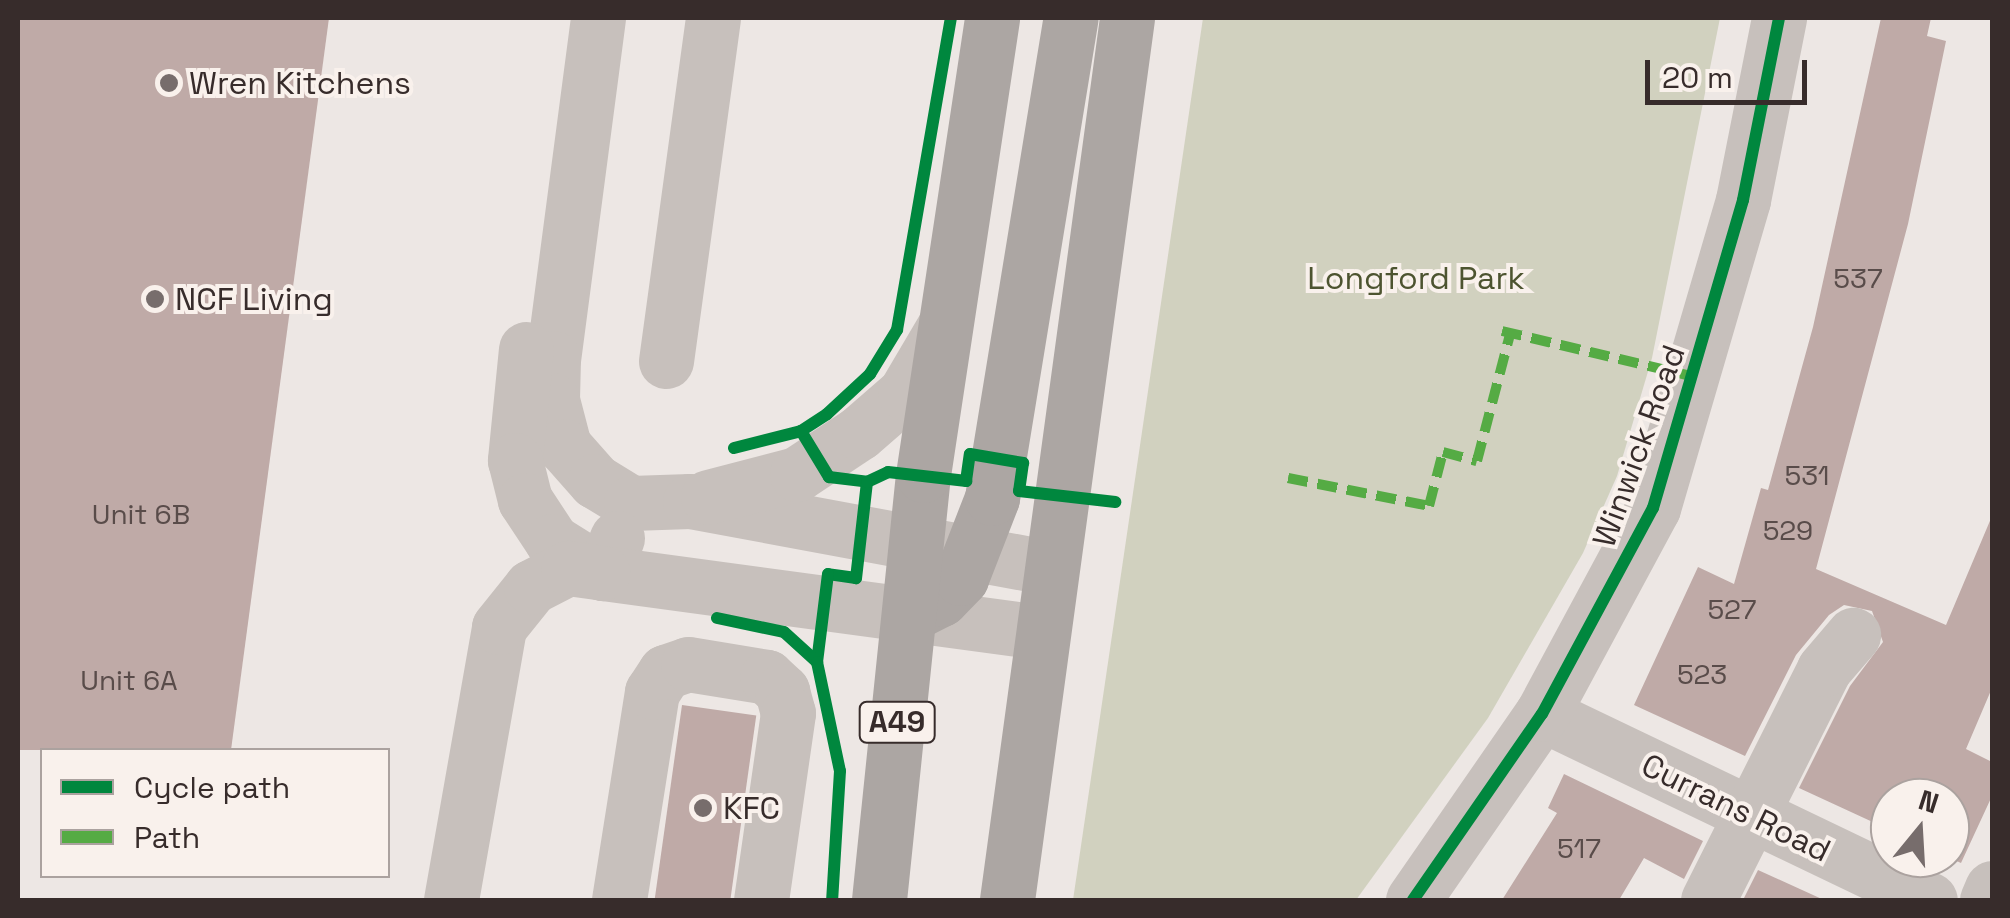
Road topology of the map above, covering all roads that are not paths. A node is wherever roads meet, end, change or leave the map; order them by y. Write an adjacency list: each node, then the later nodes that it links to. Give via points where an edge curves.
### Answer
1 (568, 18): 15 (street, via 515,460 526,500 552,541)
2 (598, 18): 11 (street, via 552,400 564,446 595,480)
3 (713, 18): 9 (street)
4 (992, 18): 8 (highway, A49)
5 (1071, 18): 13 (highway, via 992,498)
6 (1127, 18): 14 (highway)
7 (1779, 18): 19 (street, Winwick Road, via 1743,200 1671,455 1626,565)
8 (945, 325): 10 (street, via 905,393 858,433 797,474); 12 (highway, A49)
9 (666, 361)
10 (690, 501): 11 (street); 12 (street)
11 (631, 503): 15 (street)
12 (916, 543): 13 (street); 16 (highway, A49)
13 (974, 555): 14 (street); 16 (highway, via 941,599)
14 (1050, 568): 17 (highway)
15 (603, 573): 16 (street); 22 (street, via 568,568 531,587 500,627)
16 (908, 615): 17 (street); 25 (highway, A49)
17 (1041, 632): 26 (highway)
18 (1853, 635): 20 (street, via 1824,668)
19 (1542, 714): 20 (street, Currans Road); 27 (street, Winwick Road)
20 (1755, 817): 28 (street); 29 (street, Currans Road)
21 (1992, 888): 30 (street)
22 (451, 900)
23 (619, 900): 24 (street, via 652,692 665,672 688,664 767,677 782,690 788,714)
24 (761, 900)
25 (879, 900)
26 (1007, 900)
27 (1413, 900)
28 (1708, 900)
29 (1930, 900)
30 (1987, 900)

